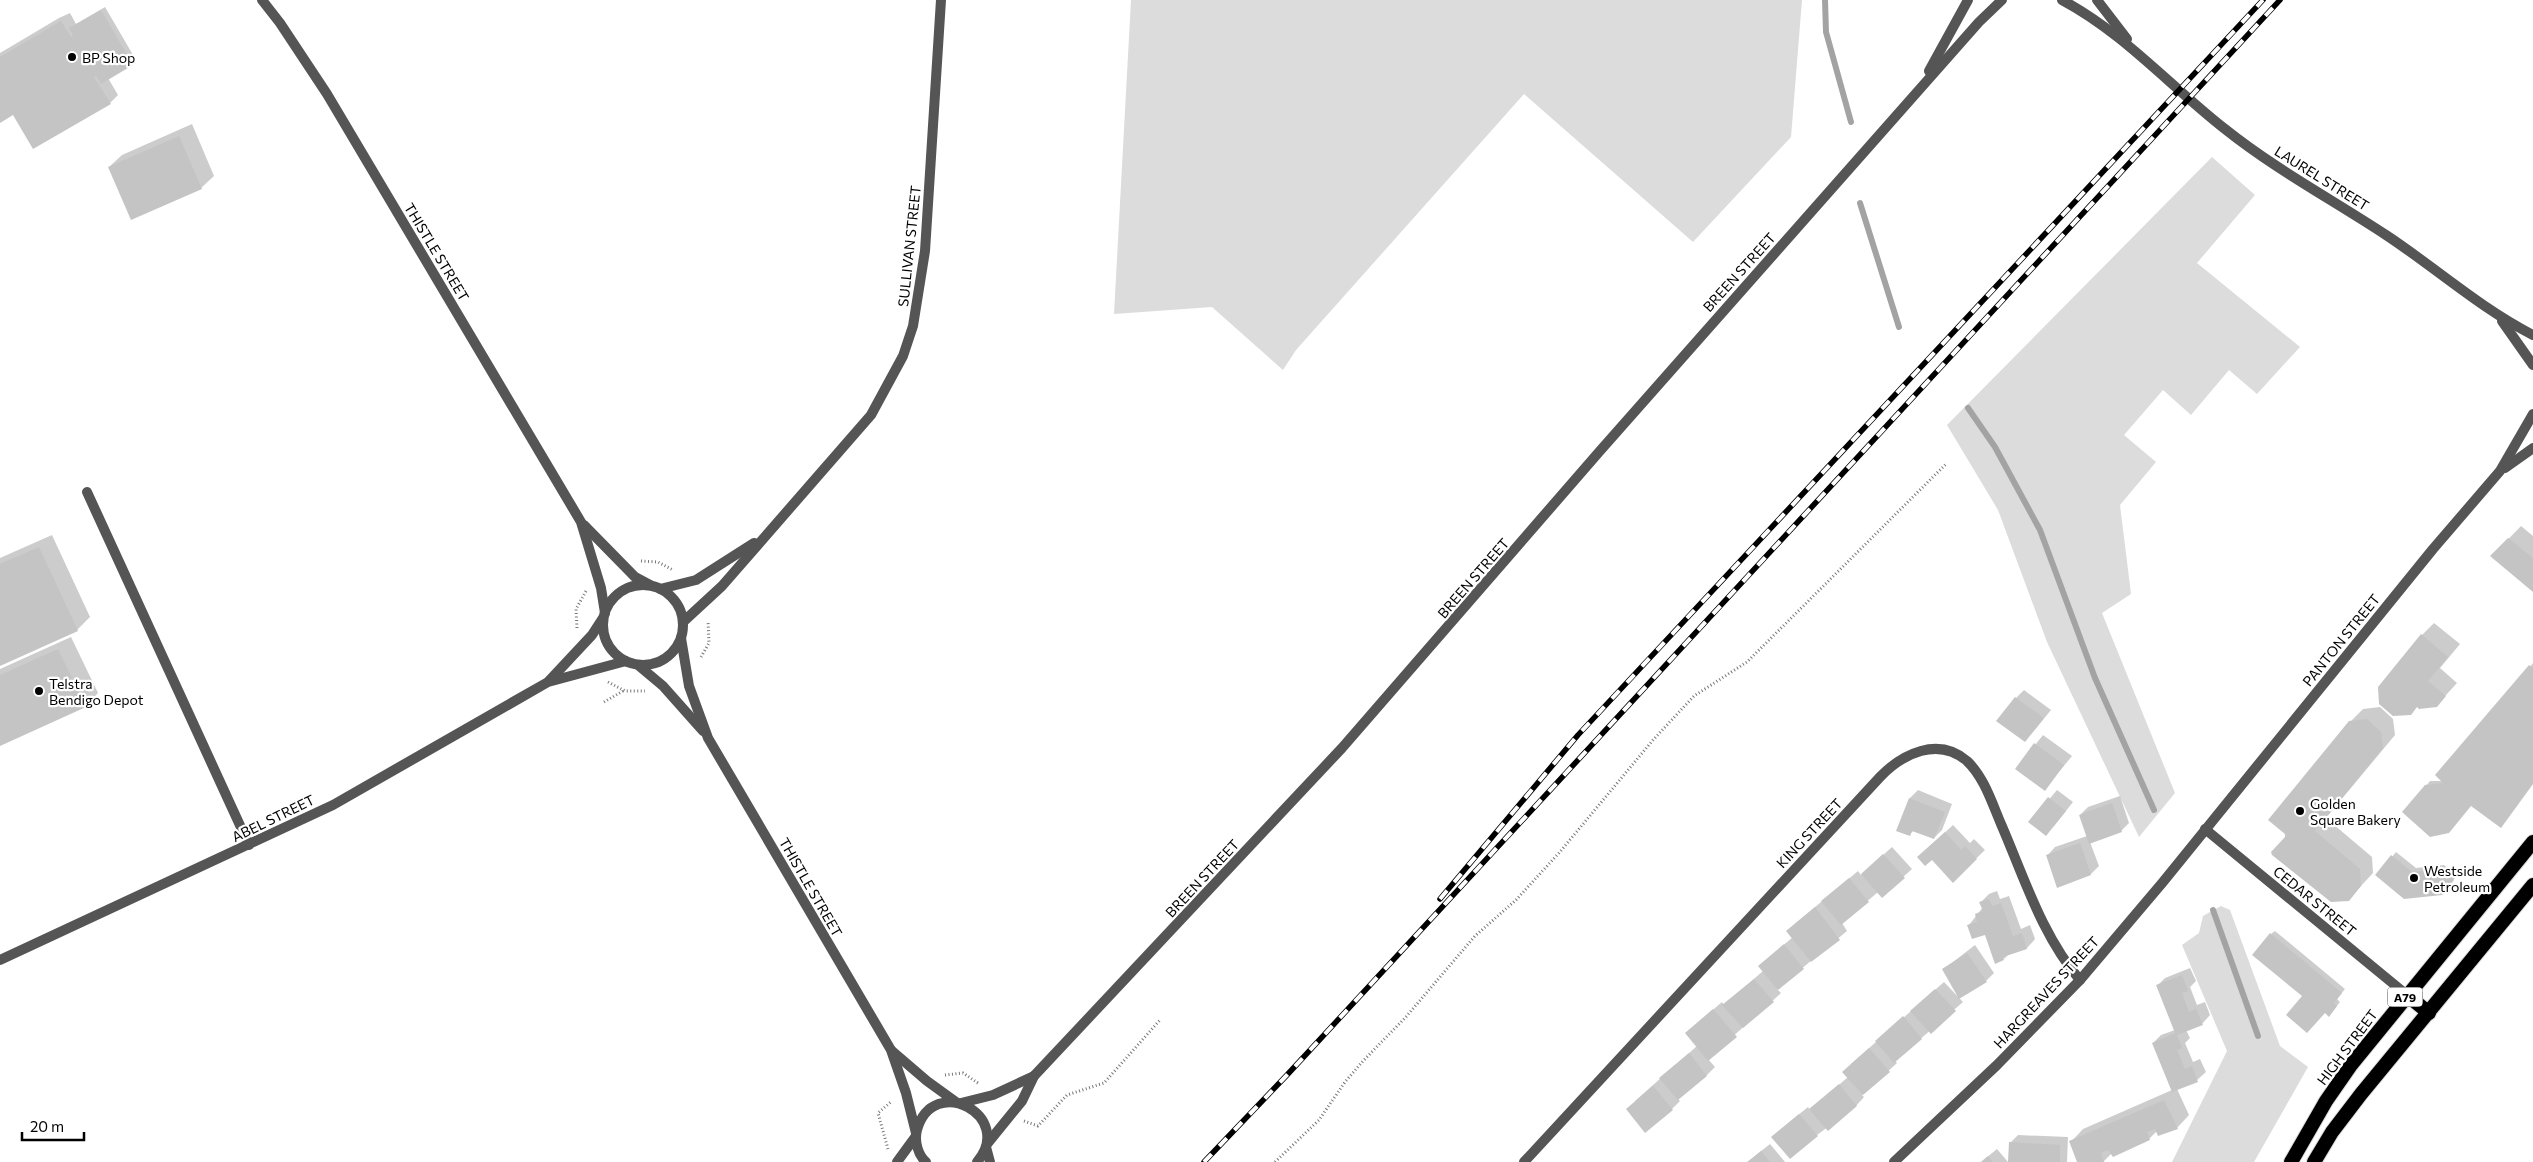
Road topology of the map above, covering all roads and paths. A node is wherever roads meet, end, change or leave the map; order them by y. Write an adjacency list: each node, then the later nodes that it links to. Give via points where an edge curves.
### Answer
1 (262, 0): 17 (street, THISTLE STREET, via 332,103)
2 (941, 0): 18 (street, SULLIVAN STREET, via 925,252 913,326 903,356 871,415)
3 (1968, 0): 8 (street, BREEN STREET)
4 (2002, 0): 8 (street, BREEN STREET)
5 (2062, 0): 7 (street, LAUREL STREET)
6 (2097, 0): 7 (street, LAUREL STREET)
7 (2137, 51): 9 (street, LAUREL STREET, via 2204,113 2256,152 2387,236)
8 (1920, 87): 48 (street, BREEN STREET, via 1342,748)
9 (2500, 319): 10 (street, LAUREL STREET); 11 (street, LAUREL STREET)
10 (2533, 335)
11 (2533, 365)
12 (2533, 414): 15 (street)
13 (2533, 448): 15 (street)
14 (1946, 464): 59 (path, via 1747,662 1694,696 1559,853 1516,900 1476,936 1363,1061 1319,1120)
15 (2500, 472): 37 (street, PANTON STREET, via 2428,555)
16 (87, 492): 39 (street)
17 (581, 522): 22 (street, THISTLE STREET, via 635,577); 23 (street, THISTLE STREET, via 601,588)
18 (765, 535): 22 (street, SULLIVAN STREET, via 696,580); 25 (street, SULLIVAN STREET, via 722,586)
19 (638, 561): 20 (path, via 658,562)
20 (674, 570)
21 (590, 584): 26 (path, via 576,610)
22 (656, 588): 23 (street, via 640,585 623,590 610,602); 25 (street, via 676,603)
23 (604, 616): 29 (street, via 603,631 607,644); 32 (street, ABEL STREET, via 592,635)
24 (708, 618): 28 (path, via 709,643)
25 (683, 622): 27 (street)
26 (577, 633)
27 (681, 638): 30 (street, via 664,659); 36 (street, THISTLE STREET, via 689,686)
28 (699, 660)
29 (626, 661): 30 (street); 32 (street, ABEL STREET)
30 (638, 665): 36 (street, THISTLE STREET, via 663,686)
31 (599, 677): 33 (path)
32 (548, 682): 39 (street, ABEL STREET, via 378,780)
33 (624, 690): 34 (path); 35 (path)
34 (648, 690)
35 (604, 702)
36 (708, 738): 46 (street, THISTLE STREET)
37 (2205, 829): 42 (street, HARGREAVES STREET); 43 (street, CEDAR STREET)
38 (2533, 842): 43 (highway, HIGH STREET / A79)
39 (249, 845): 41 (street, ABEL STREET)
40 (2533, 885): 44 (highway, A79)
41 (0, 960)
42 (2080, 980): 60 (street, KING STREET, via 2050,938 1976,772 1957,754 1930,749 1915,752 1902,758 1880,777); 61 (street, HARGREAVES STREET, via 1997,1065)
43 (2407, 995): 44 (highway); 62 (highway, HIGH STREET / A79, via 2331,1094)
44 (2429, 1012): 63 (highway, A79, via 2361,1094)
45 (1160, 1020): 52 (path, via 1104,1083 1067,1095 1038,1126)
46 (891, 1050): 51 (street, THISTLE STREET, via 927,1082); 53 (street, THISTLE STREET, via 906,1092)
47 (943, 1075): 49 (path, via 963,1073)
48 (1034, 1076): 51 (street, BREEN STREET, via 993,1095); 54 (street, BREEN STREET, via 1022,1101)
49 (979, 1083)
50 (897, 1098): 55 (path, via 878,1113)
51 (958, 1103): 53 (street, BREEN STREET, via 940,1104 925,1113); 54 (street, THISTLE STREET, via 970,1107 984,1123)
52 (1018, 1118)
53 (916, 1135): 55 (street); 56 (street, THISTLE STREET, via 917,1148)
54 (986, 1145): 57 (street, BREEN STREET); 58 (street)
55 (894, 1160)
56 (926, 1162)
57 (977, 1162)
58 (990, 1162)
59 (1275, 1162)
60 (1524, 1162)
61 (1894, 1162)
62 (2291, 1162)
63 (2314, 1162)

